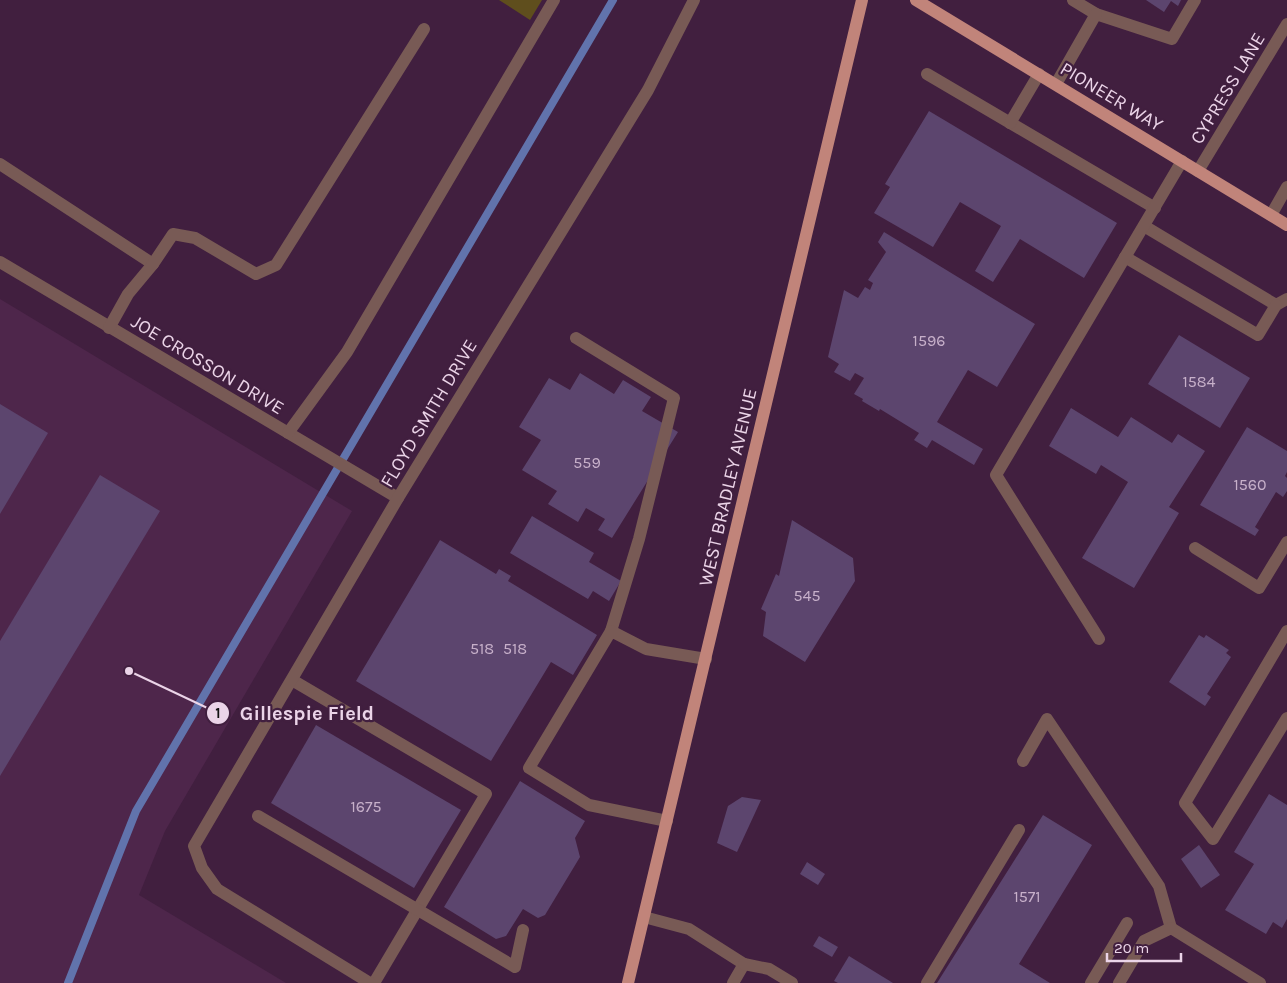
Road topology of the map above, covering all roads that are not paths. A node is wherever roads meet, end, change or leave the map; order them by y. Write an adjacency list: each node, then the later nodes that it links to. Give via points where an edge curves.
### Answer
1 (554, 0): 28 (street, via 347,352)
2 (694, 0): 29 (street, FLOYD SMITH DRIVE, via 648,90)
3 (862, 0): 35 (main road, WEST BRADLEY AVENUE)
4 (916, 0): 11 (main road, PIONEER WAY)
5 (1073, 0): 7 (street)
6 (1195, 0): 7 (street, via 1172,39)
7 (1096, 14): 12 (street)
8 (1287, 24): 16 (street, CYPRESS LANE)
9 (424, 29): 24 (street, via 276,265 256,274 195,238 174,234)
10 (928, 74): 13 (street)
11 (1039, 74): 12 (main road, PIONEER WAY); 13 (street)
12 (1056, 84): 14 (main road, PIONEER WAY)
13 (1010, 123): 18 (street)
14 (1182, 161): 16 (main road, PIONEER WAY); 18 (street)
15 (0, 164): 24 (street)
16 (1198, 171): 19 (main road, PIONEER WAY)
17 (1287, 187): 19 (street)
18 (1155, 208): 21 (street)
19 (1271, 215): 20 (main road, PIONEER WAY)
20 (1287, 225)
21 (1144, 226): 22 (street); 25 (street)
22 (1126, 257): 25 (street, via 1258,335); 34 (street, via 996,474)
23 (0, 262): 26 (street, JOE CROSSON DRIVE)
24 (154, 264): 26 (street, via 128,294)
25 (1281, 302)
26 (109, 328): 28 (street, JOE CROSSON DRIVE)
27 (576, 338): 32 (street, via 674,398 639,539)
28 (288, 434): 29 (street, JOE CROSSON DRIVE)
29 (398, 498): 36 (street, FLOYD SMITH DRIVE)
30 (1287, 542): 31 (street, via 1259,588)
31 (1195, 548)
32 (611, 631): 35 (street, via 646,649); 40 (street, via 529,768 589,805)
33 (1287, 631): 37 (street, via 1185,803 1213,840)
34 (1098, 639)
35 (706, 660): 40 (main road, WEST BRADLEY AVENUE)
36 (292, 680): 42 (street, via 486,794); 48 (street, FLOYD SMITH DRIVE, via 194,846 202,868 217,889)
37 (1287, 718)
38 (1022, 761): 45 (street, via 1047,719 1159,886)
39 (258, 816): 42 (street)
40 (667, 821): 43 (main road, WEST BRADLEY AVENUE)
41 (1019, 830): 53 (street)
42 (417, 910): 46 (street, via 516,967); 49 (street)
43 (644, 917): 47 (street, via 689,929); 50 (main road, WEST BRADLEY AVENUE)
44 (1127, 923): 54 (street)
45 (1171, 928): 55 (street, via 1144,942); 56 (street)
46 (523, 930)
47 (744, 964): 51 (street); 52 (street, via 769,969)
48 (370, 983)
49 (374, 983)
50 (628, 983)
51 (733, 983)
52 (792, 983)
53 (927, 983)
54 (1091, 983)
55 (1119, 983)
56 (1260, 983)

